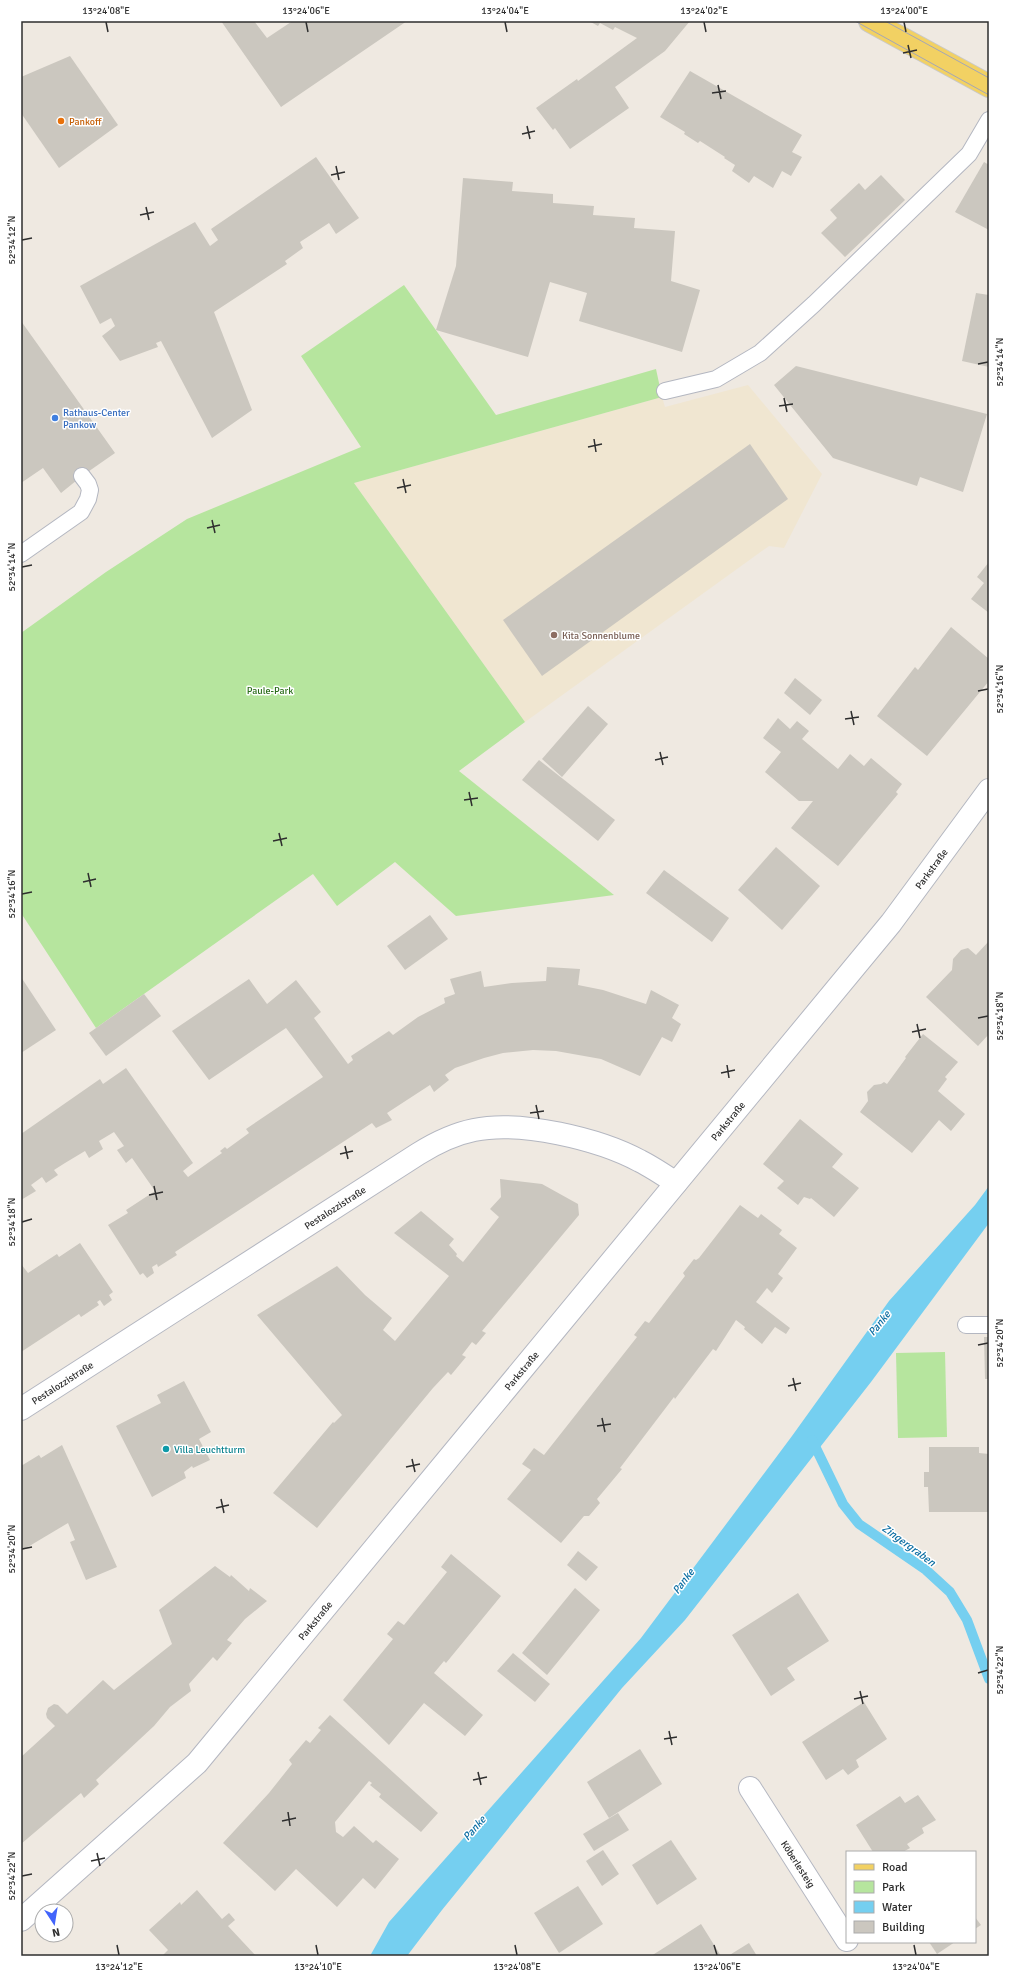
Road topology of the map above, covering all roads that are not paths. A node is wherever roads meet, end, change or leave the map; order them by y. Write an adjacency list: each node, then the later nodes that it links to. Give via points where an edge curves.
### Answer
1 (870, 21): 2 (main road)
2 (989, 86)
3 (989, 120): 4 (lane, via 969,154 760,353 716,379)
4 (664, 391)
5 (82, 476): 6 (lane, via 90,490 81,512)
6 (21, 554)
7 (989, 790): 8 (street, Parkstraße, via 891,924)
8 (676, 1183): 11 (street, Pestalozzistraße, via 640,1160 605,1146 569,1137 537,1130 496,1127 467,1132 418,1154); 13 (street, Parkstraße, via 197,1763)
9 (966, 1325): 10 (lane)
10 (989, 1325)
11 (21, 1409)
12 (750, 1788): 14 (street, Köberlesteig)
13 (21, 1920)
14 (846, 1938)
15 (849, 1943): 16 (street, Köberlesteig)
16 (857, 1956)

